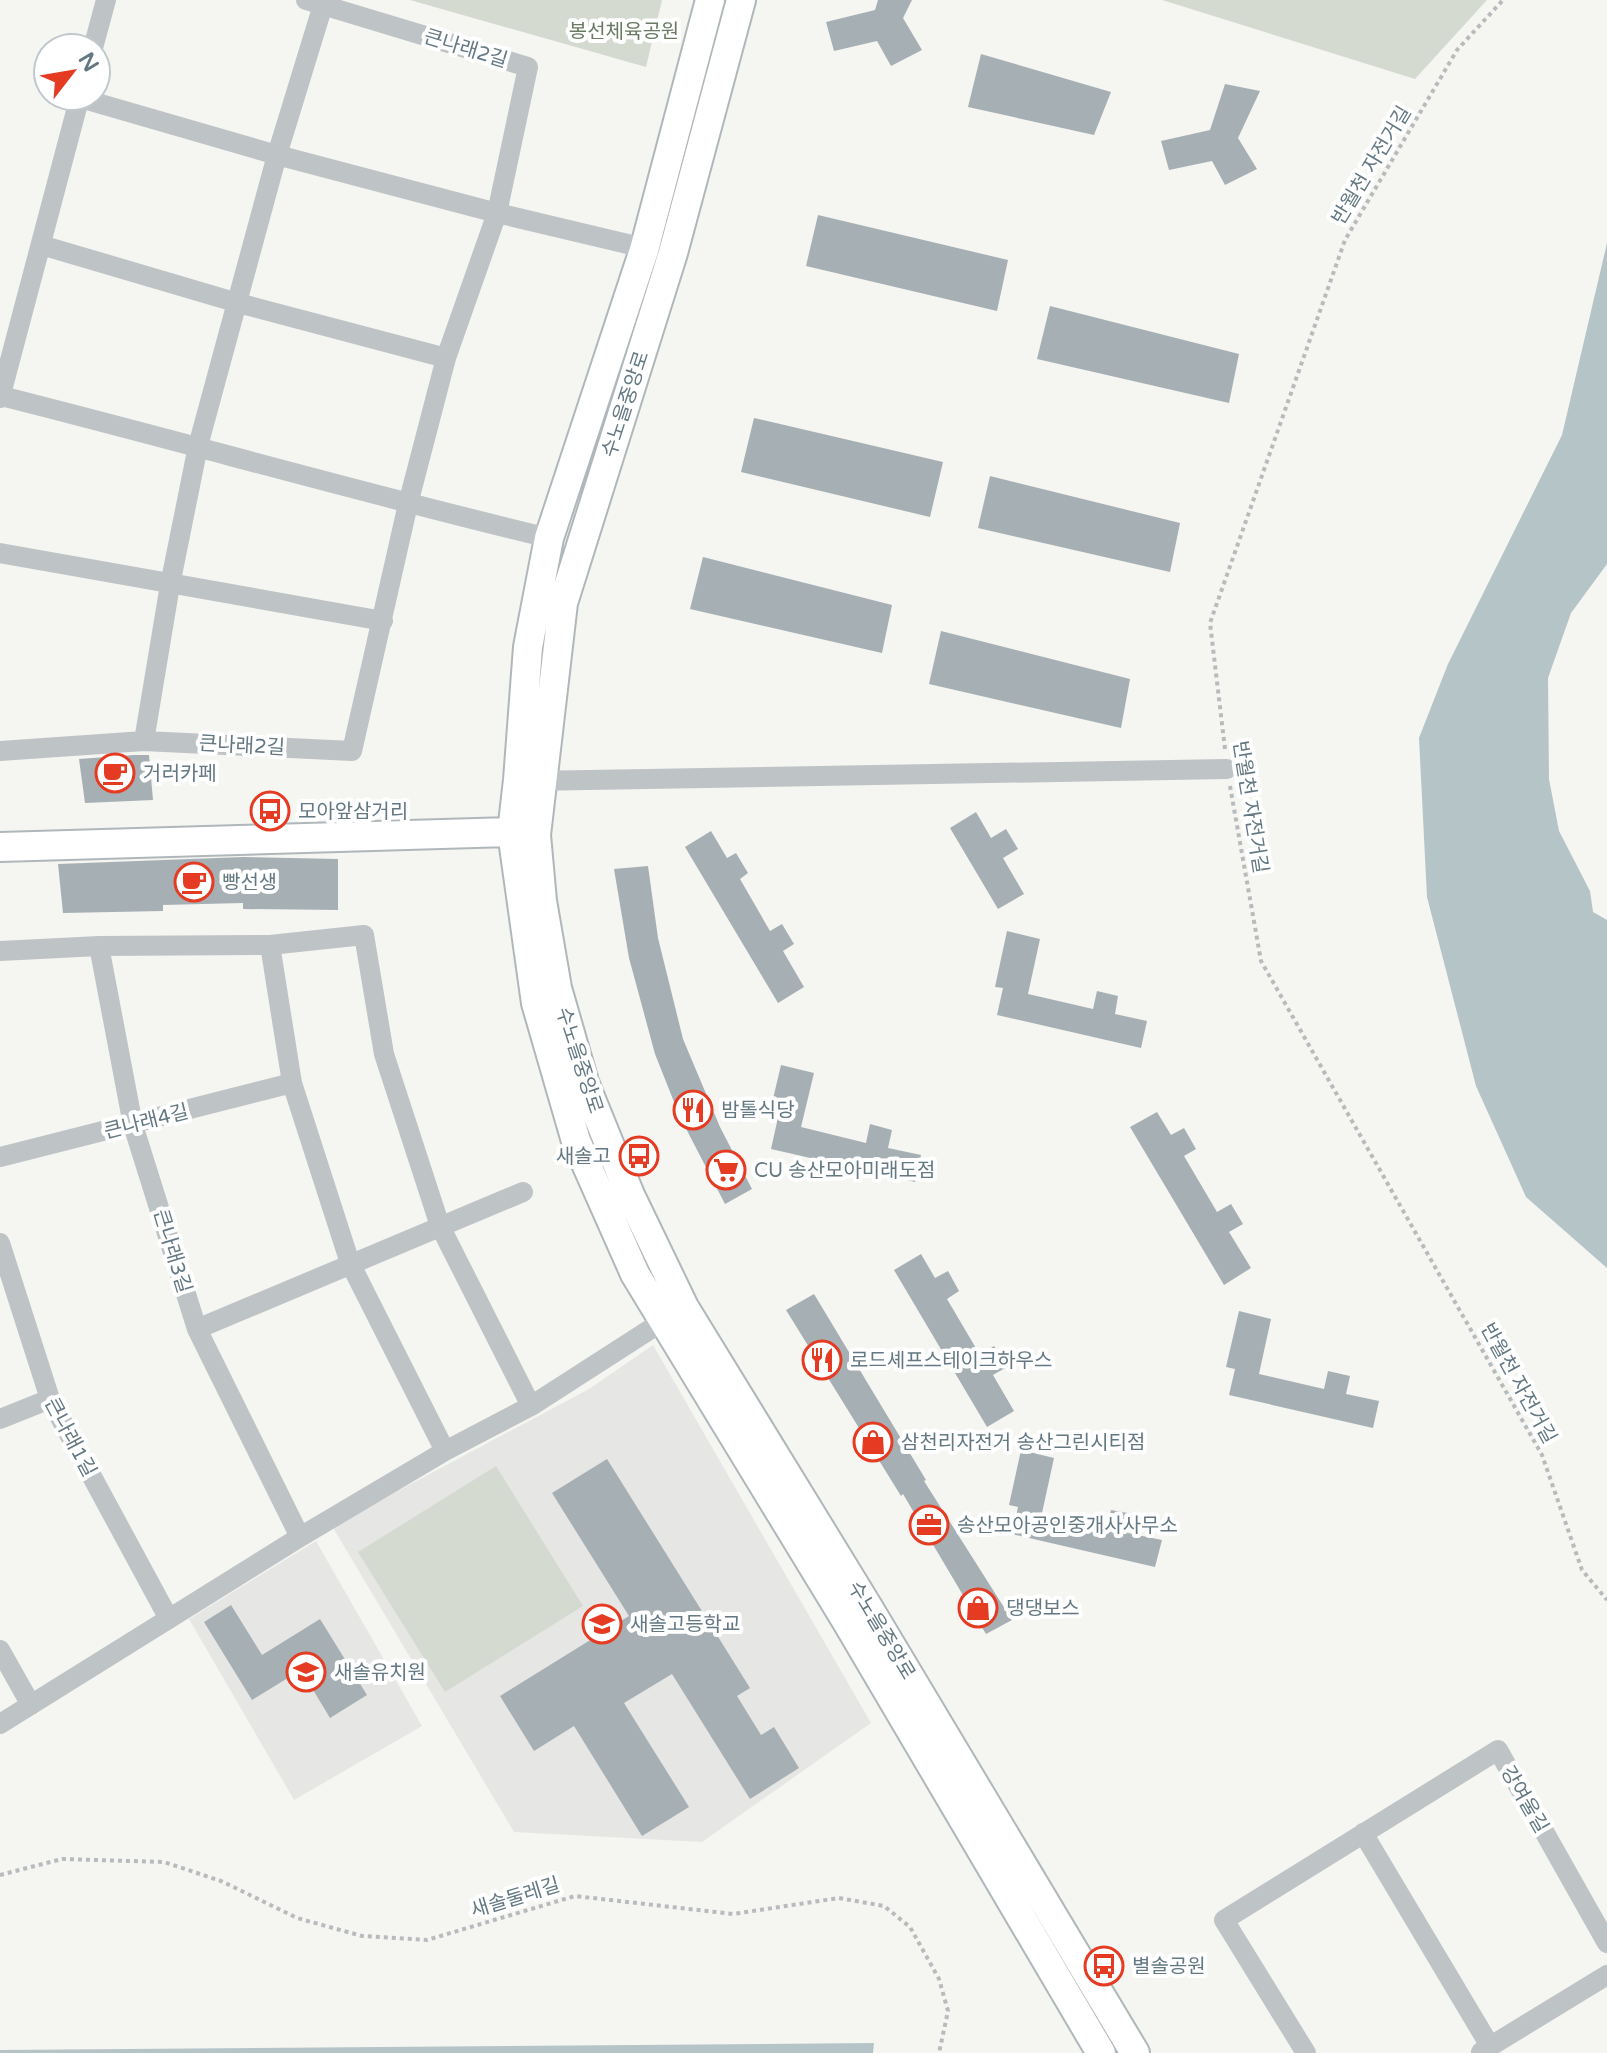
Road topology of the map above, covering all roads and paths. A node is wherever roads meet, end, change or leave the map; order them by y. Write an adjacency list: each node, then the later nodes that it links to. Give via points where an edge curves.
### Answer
1 (106, 0): 6 (street)
2 (710, 0): 12 (main road, 수노을중앙로)
3 (741, 0): 13 (main road, 수노을중앙로)
4 (1503, 0): 25 (path, 반월천 자전거길, via 1457,50 1345,240 1210,623)
5 (315, 3): 9 (street); 10 (street, 큰나래2길, via 528,67)
6 (97, 32)
7 (112, 106): 9 (street)
8 (76, 112): 11 (street)
9 (277, 155): 10 (street); 14 (street)
10 (497, 213): 12 (street); 15 (street, 큰나래2길)
11 (41, 245): 14 (street); 16 (street)
12 (644, 250): 13 (street); 19 (main road, 수노을중앙로)
13 (673, 253): 26 (main road, 수노을중앙로, via 563,603)
14 (238, 303): 15 (street); 17 (street)
15 (446, 358): 18 (street, 큰나래2길)
16 (0, 397): 17 (street)
17 (198, 446): 18 (street); 21 (street)
18 (408, 504): 19 (street); 22 (street, 큰나래2길)
19 (549, 538): 26 (main road, 수노을중앙로, via 528,647)
20 (0, 553): 21 (street)
21 (170, 585): 22 (street); 23 (street)
22 (383, 621): 23 (street, 큰나래2길, via 352,751)
23 (144, 741): 24 (street, 큰나래2길)
24 (0, 751)
25 (1227, 769): 26 (street); 46 (path, 반월천 자전거길, via 1261,961 1542,1455 1582,1570)
26 (530, 781): 27 (main road, 수노을중앙로)
27 (524, 833): 28 (main road); 39 (main road, 수노을중앙로, via 536,1003 576,1141 635,1274)
28 (0, 847)
29 (270, 945): 30 (street); 32 (street); 36 (street, via 364,935 384,1054)
30 (99, 946): 31 (street); 33 (street, 큰나래3길)
31 (0, 951)
32 (292, 1083): 33 (street, 큰나래4길); 38 (street)
33 (133, 1125): 34 (street, 큰나래4길); 40 (street, 큰나래3길)
34 (0, 1157)
35 (523, 1192): 36 (street)
36 (440, 1226): 38 (street); 42 (street)
37 (0, 1243): 41 (street, 큰나래1길)
38 (350, 1263): 40 (street); 44 (street)
39 (674, 1314): 42 (street); 57 (main road, 수노을중앙로, via 839,1609); 58 (main road, 수노을중앙로, via 868,1607)
40 (197, 1329): 45 (street, 큰나래3길)
41 (50, 1399): 43 (street); 47 (street, 큰나래1길)
42 (531, 1406): 44 (street)
43 (0, 1419)
44 (445, 1451): 45 (street)
45 (300, 1537): 47 (street)
46 (1607, 1600)
47 (169, 1619): 49 (street)
48 (0, 1650): 49 (street)
49 (31, 1705): 50 (street)
50 (0, 1724)
51 (1363, 1833): 53 (street, 강여울길, via 1498,1750); 55 (street); 59 (street, 강여울길, via 1224,1920)
52 (0, 1875): 56 (path, 새솔둘레길, via 62,1859 164,1862 221,1881 297,1918 362,1936 427,1940 575,1896 733,1914 839,1898 884,1906 910,1927 939,1979 948,2011)
53 (1607, 1943)
54 (1607, 1975): 55 (street)
55 (1485, 2049)
56 (939, 2053)
57 (1101, 2053)
58 (1135, 2053)
59 (1306, 2053)

